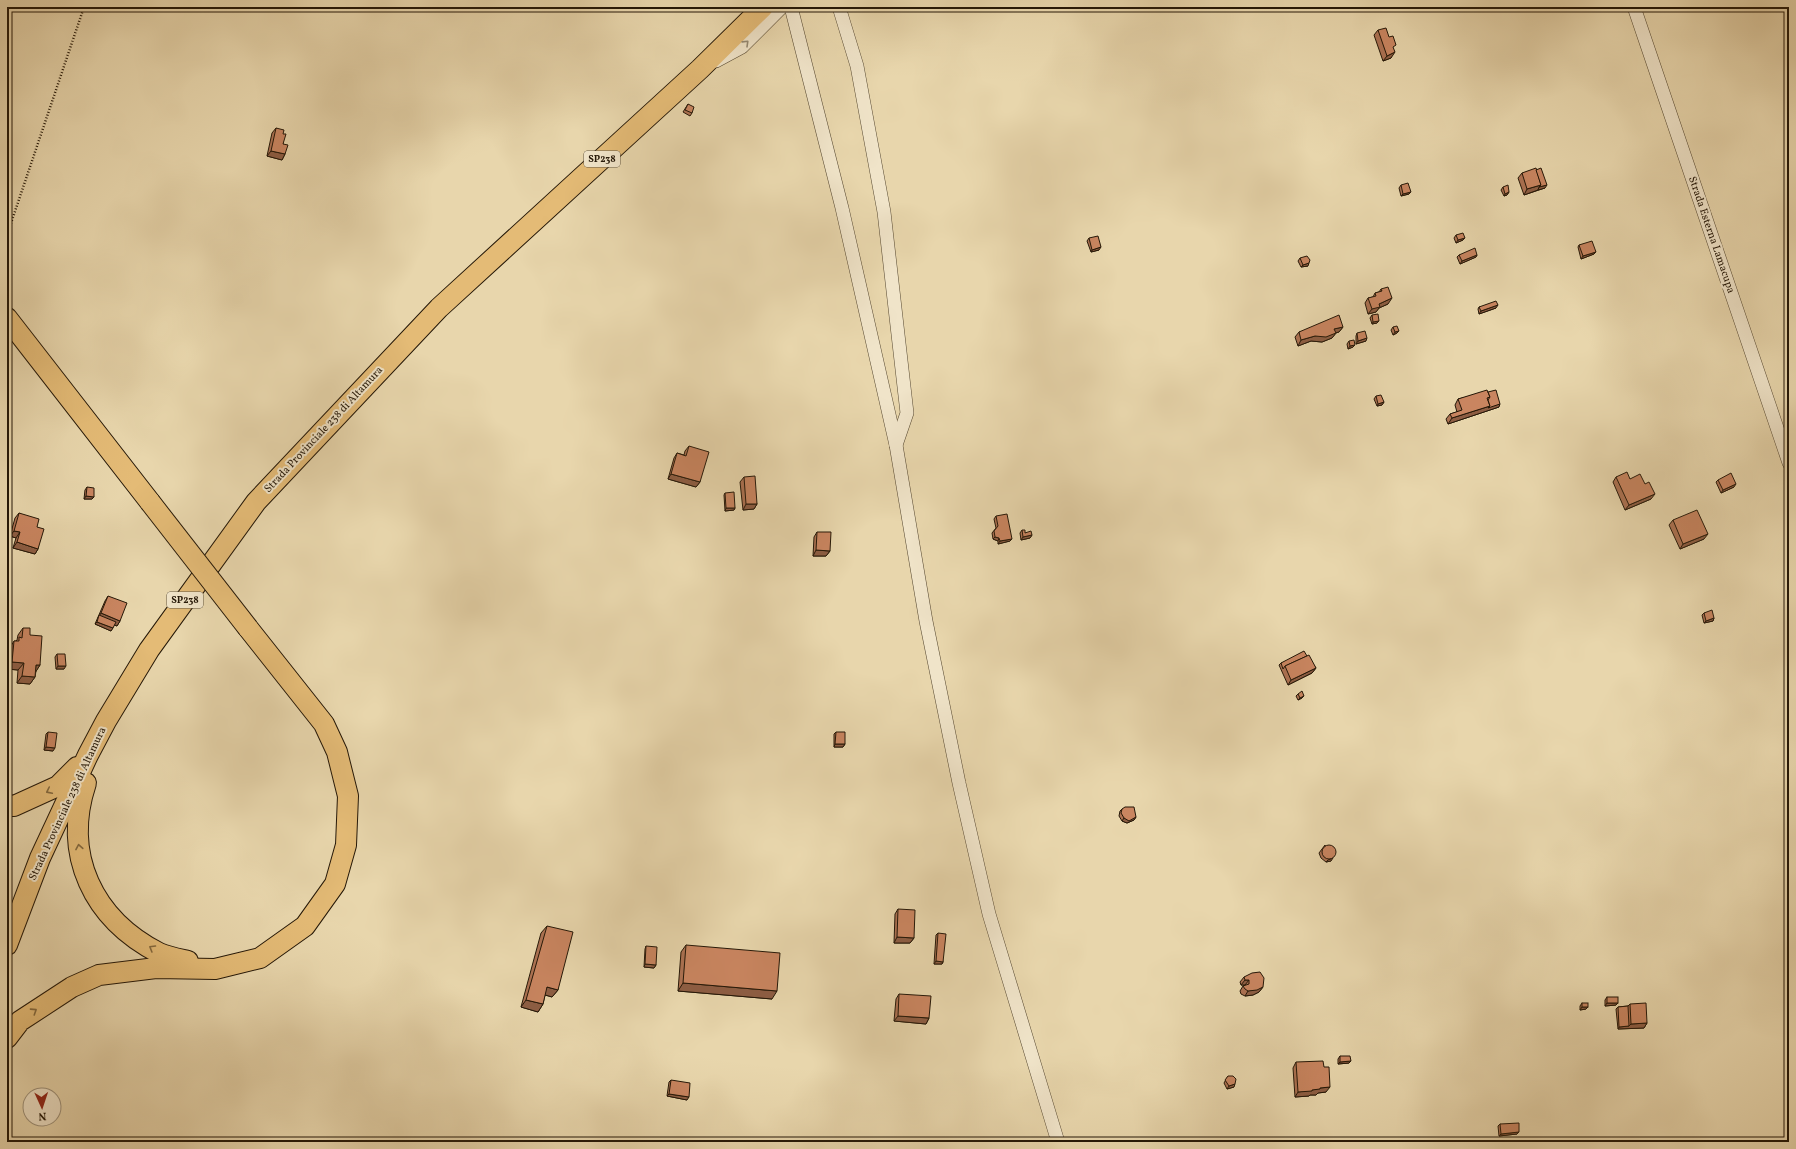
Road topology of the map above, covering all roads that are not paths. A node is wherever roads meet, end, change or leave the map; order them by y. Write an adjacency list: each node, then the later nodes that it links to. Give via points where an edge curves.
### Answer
1 (763, 7): 7 (main road, Strada Provinciale 238 di Altamura / SP238)
2 (782, 7): 7 (street, one-way to 2, via 742,47)
3 (791, 7): 11 (street, via 842,208)
4 (831, 7): 6 (street)
5 (1634, 7): 12 (street, Strada Esterna Lamacupa)
6 (841, 13): 11 (street, via 858,73 884,212 907,413)
7 (700, 69): 13 (main road, Strada Provinciale 238 di Altamura / SP238, via 439,308 256,502 149,650)
8 (7, 318): 10 (main road)
9 (7, 341): 10 (main road)
10 (41, 360): 17 (main road, bridge, via 324,724 337,752 348,796 346,845 335,884 305,926 260,958)
11 (896, 446): 19 (street, via 928,629 989,914)
12 (1789, 462)
13 (106, 721): 14 (main road, Strada Provinciale 238 di Altamura / SP238); 17 (main road, one-way to 13, via 160,953 132,936 103,909 86,877 78,843 79,804)
14 (88, 755): 15 (main road, one-way to 15, via 58,786 14,806); 16 (main road, Strada Provinciale 238 di Altamura / SP238, via 40,858)
15 (7, 805)
16 (7, 945)
17 (215, 969): 18 (main road, one-way to 17, via 20,1021 72,987 99,975 156,968)
18 (7, 1038)
19 (1058, 1142)

